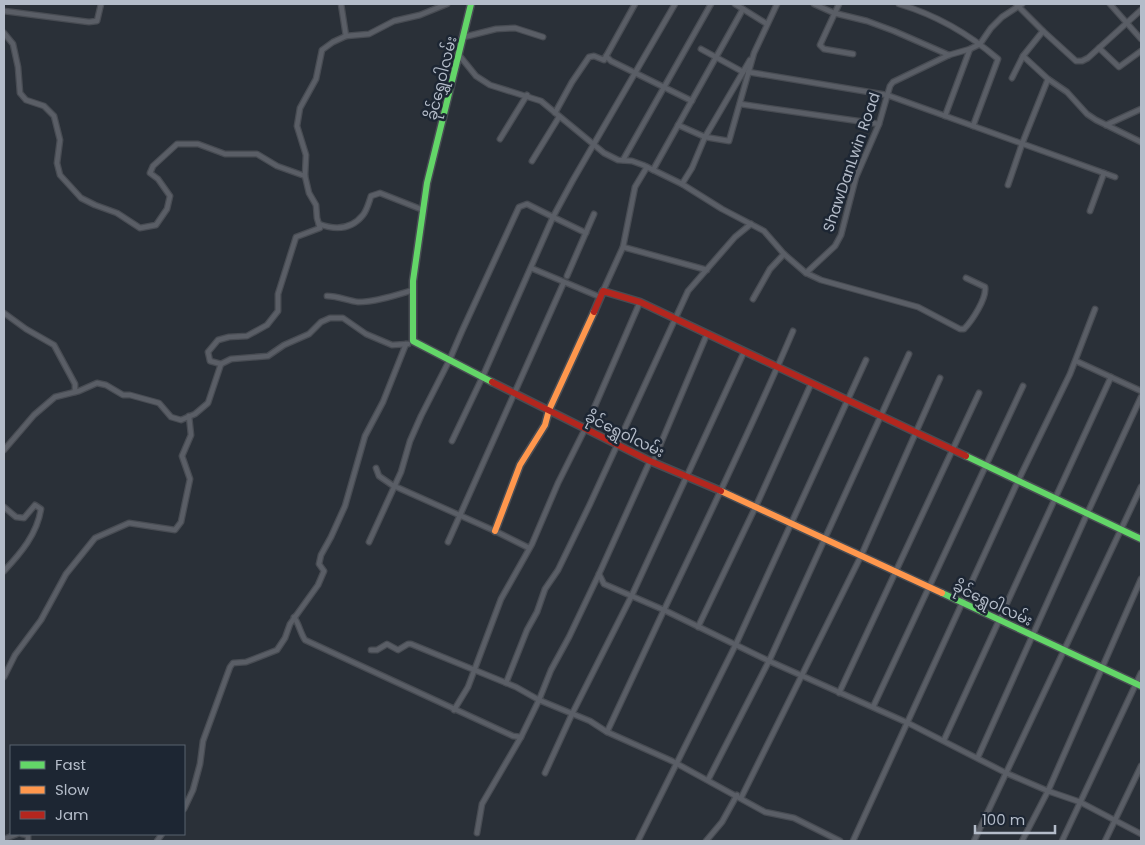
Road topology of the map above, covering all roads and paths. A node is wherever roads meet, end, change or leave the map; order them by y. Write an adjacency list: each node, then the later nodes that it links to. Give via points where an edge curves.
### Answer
1 (101, 4): 15 (street, via 97,21 89,22)
2 (341, 4): 23 (street)
3 (447, 4): 23 (street, via 394,21 369,34)
4 (471, 4): 24 (street, ခိုင်ရွှေဝါလမ်း)
5 (635, 4): 35 (street)
6 (675, 4): 39 (street)
7 (711, 4): 42 (street)
8 (735, 4): 16 (street)
9 (777, 4): 20 (street)
10 (814, 4): 18 (street)
11 (839, 4): 18 (street)
12 (899, 4): 27 (street, via 945,22)
13 (1110, 4): 19 (street)
14 (1019, 5): 21 (street); 27 (street, ShawDanLwin Road, via 1002,17)
15 (5, 9)
16 (743, 9): 20 (street); 37 (street)
17 (1141, 10): 19 (street)
18 (834, 13): 32 (street, via 820,48); 34 (street, via 878,25)
19 (1126, 22): 26 (street); 28 (street)
20 (767, 24): 38 (street)
21 (1043, 31): 28 (street, via 1082,62); 36 (street)
22 (4, 33): 65 (street, via 14,44 20,93 26,100 44,106 54,116 60,140 60,175 81,198 117,213 140,228 156,225 166,209 170,196 150,173 153,166 177,144 198,144 225,154 257,154 277,166)
23 (346, 36): 65 (street, via 322,50 316,79 300,108 297,126 306,155)
24 (464, 37): 25 (street, via 515,28); 33 (street, ခိုင်ရွှေဝါလမ်း)
25 (543, 37)
26 (1141, 39)
27 (980, 44): 30 (street, ShawDanLwin Road); 54 (street, via 999,60)
28 (1099, 48): 31 (street, via 1119,67)
29 (701, 49): 37 (street)
30 (970, 49): 34 (street, ShawDanLwin Road); 49 (street)
31 (1141, 51)
32 (853, 54)
33 (459, 55): 43 (street, via 476,76 490,85); 69 (street, ခိုင်ရွှေဝါလမ်း)
34 (949, 55): 44 (street, ShawDanLwin Road, via 893,82)
35 (606, 56): 39 (street); 48 (street, via 604,60 589,57)
36 (1023, 56): 40 (street); 41 (street)
37 (716, 57): 38 (street); 45 (street)
38 (746, 72): 44 (street); 46 (street); 55 (street)
39 (636, 73): 42 (street); 58 (street)
40 (1012, 78)
41 (1048, 79): 53 (street, via 1067,92 1087,114); 59 (street)
42 (664, 87): 45 (street); 60 (street)
43 (527, 95): 48 (street, via 541,101); 56 (street)
44 (887, 96): 49 (street); 51 (street, ShawDanLwin Road)
45 (692, 101): 52 (street)
46 (740, 104): 51 (street); 55 (street, via 729,142)
47 (1141, 109): 53 (street)
48 (555, 113): 50 (street)
49 (944, 116): 54 (street)
50 (559, 117): 58 (street); 61 (street)
51 (879, 124): 80 (street, ShawDanLwin Road, via 856,177 841,235)
52 (678, 125): 55 (street); 63 (street)
53 (1106, 125): 57 (street)
54 (973, 126): 59 (street)
55 (705, 137): 67 (street)
56 (500, 139)
57 (1141, 142)
58 (594, 144): 60 (street, via 604,153); 72 (street)
59 (1022, 144): 64 (street); 68 (street)
60 (623, 160): 62 (street)
61 (532, 161)
62 (647, 167): 63 (street); 76 (street, via 635,187)
63 (652, 170): 67 (street)
64 (1104, 173): 66 (street); 70 (street)
65 (305, 176): 73 (street)
66 (1115, 177)
67 (682, 184): 74 (street)
68 (1008, 185)
69 (423, 210): 73 (street, via 380,193 371,196 363,215 352,225 333,229); 84 (street, ခိုင်ရွှေဝါလမ်း)
70 (1090, 211)
71 (594, 214): 75 (street)
72 (553, 217): 75 (street); 78 (street); 100 (street, via 527,204 519,206)
73 (319, 224): 101 (street, via 320,228 296,237 278,294 278,310 268,325 247,336 218,340 208,352 210,361)
74 (751, 224): 77 (street, via 764,231); 79 (street, via 734,237)
75 (586, 233): 81 (street)
76 (623, 247): 79 (street); 85 (street)
77 (784, 254): 80 (street); 87 (street, via 770,269)
78 (531, 268): 83 (street); 104 (street)
79 (707, 270): 91 (street, via 688,291)
80 (806, 273): 82 (street, via 918,307 960,329 964,329 974,316 986,292 985,287)
81 (567, 276)
82 (966, 278)
83 (564, 282): 85 (street); 111 (street)
84 (413, 290): 86 (street, via 357,302); 94 (street, ခိုင်ရွှေဝါလမ်း)
85 (601, 294): 88 (street); 114 (street)
86 (327, 296)
87 (753, 299)
88 (640, 302): 91 (street); 117 (street)
89 (1095, 309): 99 (street)
90 (4, 312): 108 (street, via 54,345 75,384)
91 (674, 318): 93 (street); 120 (street)
92 (793, 331): 102 (street)
93 (707, 334): 96 (street); 123 (street)
94 (413, 341): 95 (street); 100 (street, ခိုင်ရွှေဝါလမ်း)
95 (406, 344): 101 (street, via 392,345 366,334 343,318 330,318 309,334 268,356 231,359); 153 (street, via 383,402 365,436 345,506 321,555 319,564 324,571 318,585)
96 (744, 352): 102 (street); 126 (street)
97 (909, 354): 116 (street)
98 (866, 360): 113 (street)
99 (1076, 360): 103 (street); 127 (street)
100 (449, 362): 104 (street, ခိုင်ရွှေဝါလမ်း); 128 (street, via 410,441)
101 (220, 364): 115 (street, via 208,403)
102 (777, 368): 106 (street); 130 (street)
103 (1111, 377): 109 (street); 131 (street)
104 (482, 378): 111 (street, ခိုင်ရွှေဝါလမ်း); 119 (street)
105 (940, 378): 118 (street)
106 (811, 384): 113 (street); 132 (street)
107 (1023, 386): 124 (street)
108 (75, 392): 115 (street, via 96,383 106,385 123,395 160,403 171,417 180,420); 121 (street, via 55,397 34,415)
109 (1141, 392)
110 (979, 393): 122 (street)
111 (515, 394): 114 (street, ခိုင်ရွှေဝါလမ်း); 135 (street)
112 (1141, 397): 134 (street)
113 (847, 401): 116 (street); 136 (street)
114 (549, 410): 117 (street, ခိုင်ရွှေဝါလမ်း); 138 (street, via 545,425 520,465)
115 (189, 416): 165 (street, via 191,435 182,456 190,479 181,522 175,530 129,524 95,538 66,574)
116 (881, 417): 118 (street); 139 (street)
117 (585, 429): 120 (street, ခိုင်ရွှေဝါလမ်း); 143 (street)
118 (917, 433): 122 (street); 144 (street)
119 (452, 441)
120 (617, 444): 123 (street, ခိုင်ရွှေဝါလမ်း); 166 (street, via 558,570 545,589)
121 (4, 450)
122 (953, 450): 124 (street); 146 (street)
123 (652, 461): 126 (street, ခိုင်ရွှေဝါလမ်း); 147 (street)
124 (985, 465): 127 (street); 149 (street)
125 (376, 468): 128 (street, via 379,476)
126 (687, 476): 130 (street, ခိုင်ရွှေဝါလမ်း); 150 (street)
127 (1018, 481): 131 (street); 151 (street)
128 (395, 486): 135 (street); 141 (street)
129 (1141, 487): 137 (street)
130 (721, 492): 132 (street, ခိုင်ရွှေဝါလမ်း); 152 (street)
131 (1056, 499): 134 (street); 154 (street)
132 (756, 506): 136 (street, ခိုင်ရွှေဝါလမ်း); 155 (street)
133 (4, 507): 145 (street, via 16,517 24,518 36,505 41,509 38,524 20,554)
134 (1087, 514): 137 (street); 156 (street)
135 (460, 516): 138 (street); 142 (street)
136 (790, 523): 139 (street, ခိုင်ရွှေဝါလမ်း); 157 (street)
137 (1121, 530): 140 (street); 159 (street)
138 (495, 531): 143 (street)
139 (824, 539): 144 (street, ခိုင်ရွှေဝါလမ်း); 160 (street)
140 (1141, 539)
141 (369, 542)
142 (448, 542)
143 (529, 548): 161 (street, via 502,600)
144 (861, 556): 146 (street, ခိုင်ရွှေဝါလမ်း); 164 (street)
145 (4, 571)
146 (896, 572): 149 (street, ခိုင်ရွှေဝါလမ်း); 168 (street)
147 (599, 574): 150 (street, via 604,584); 169 (street, via 551,670)
148 (1141, 579): 162 (street)
149 (928, 587): 151 (street, ခိုင်ရွှေဝါလမ်း); 170 (street)
150 (632, 596): 152 (street); 172 (street)
151 (963, 602): 154 (street, ခိုင်ရွှေဝါလမ်း); 173 (street)
152 (664, 610): 155 (street); 174 (street)
153 (294, 616): 171 (street, via 305,640); 186 (street, via 276,650 246,662 233,663 230,667 203,741 195,783)
154 (999, 619): 156 (street, ခိုင်ရွှေဝါလမ်း); 176 (street)
155 (698, 627): 157 (street)
156 (1032, 635): 159 (street, ခိုင်ရွှေဝါလမ်း); 177 (street)
157 (736, 644): 160 (street); 178 (street)
158 (371, 650): 161 (street, via 387,644 398,650 411,644)
159 (1064, 651): 162 (street, ခိုင်ရွှေဝါလမ်း); 181 (street)
160 (769, 661): 164 (street); 182 (street)
161 (474, 669): 166 (street); 171 (street)
162 (1102, 669): 167 (street, ခိုင်ရွှေဝါလမ်း); 183 (street)
163 (1141, 673): 167 (street)
164 (802, 676): 168 (street); 184 (street)
165 (4, 677)
166 (506, 683): 169 (street)
167 (1139, 685): 185 (street)
168 (839, 693): 170 (street)
169 (540, 700): 172 (street); 175 (street)
170 (873, 707): 173 (street)
171 (454, 710): 175 (street)
172 (572, 714): 174 (street); 180 (street)
173 (908, 723): 176 (street); 193 (street)
174 (607, 732): 178 (street)
175 (521, 737): 188 (street, via 482,804)
176 (944, 740): 177 (street)
177 (978, 757): 181 (street)
178 (676, 763): 182 (street); 190 (street)
179 (1141, 766): 187 (street)
180 (545, 773)
181 (1006, 773): 183 (street); 194 (street)
182 (708, 780): 184 (street)
183 (1048, 791): 185 (street); 195 (street)
184 (739, 796): 191 (street); 192 (street, via 765,812 794,818)
185 (1080, 802): 187 (street); 196 (street)
186 (185, 807)
187 (1115, 822): 189 (street); 197 (street)
188 (477, 833)
189 (1141, 834)
190 (638, 841)
191 (706, 841)
192 (840, 841)
193 (853, 841)
194 (974, 841)
195 (1022, 841)
196 (1062, 841)
197 (1105, 841)

